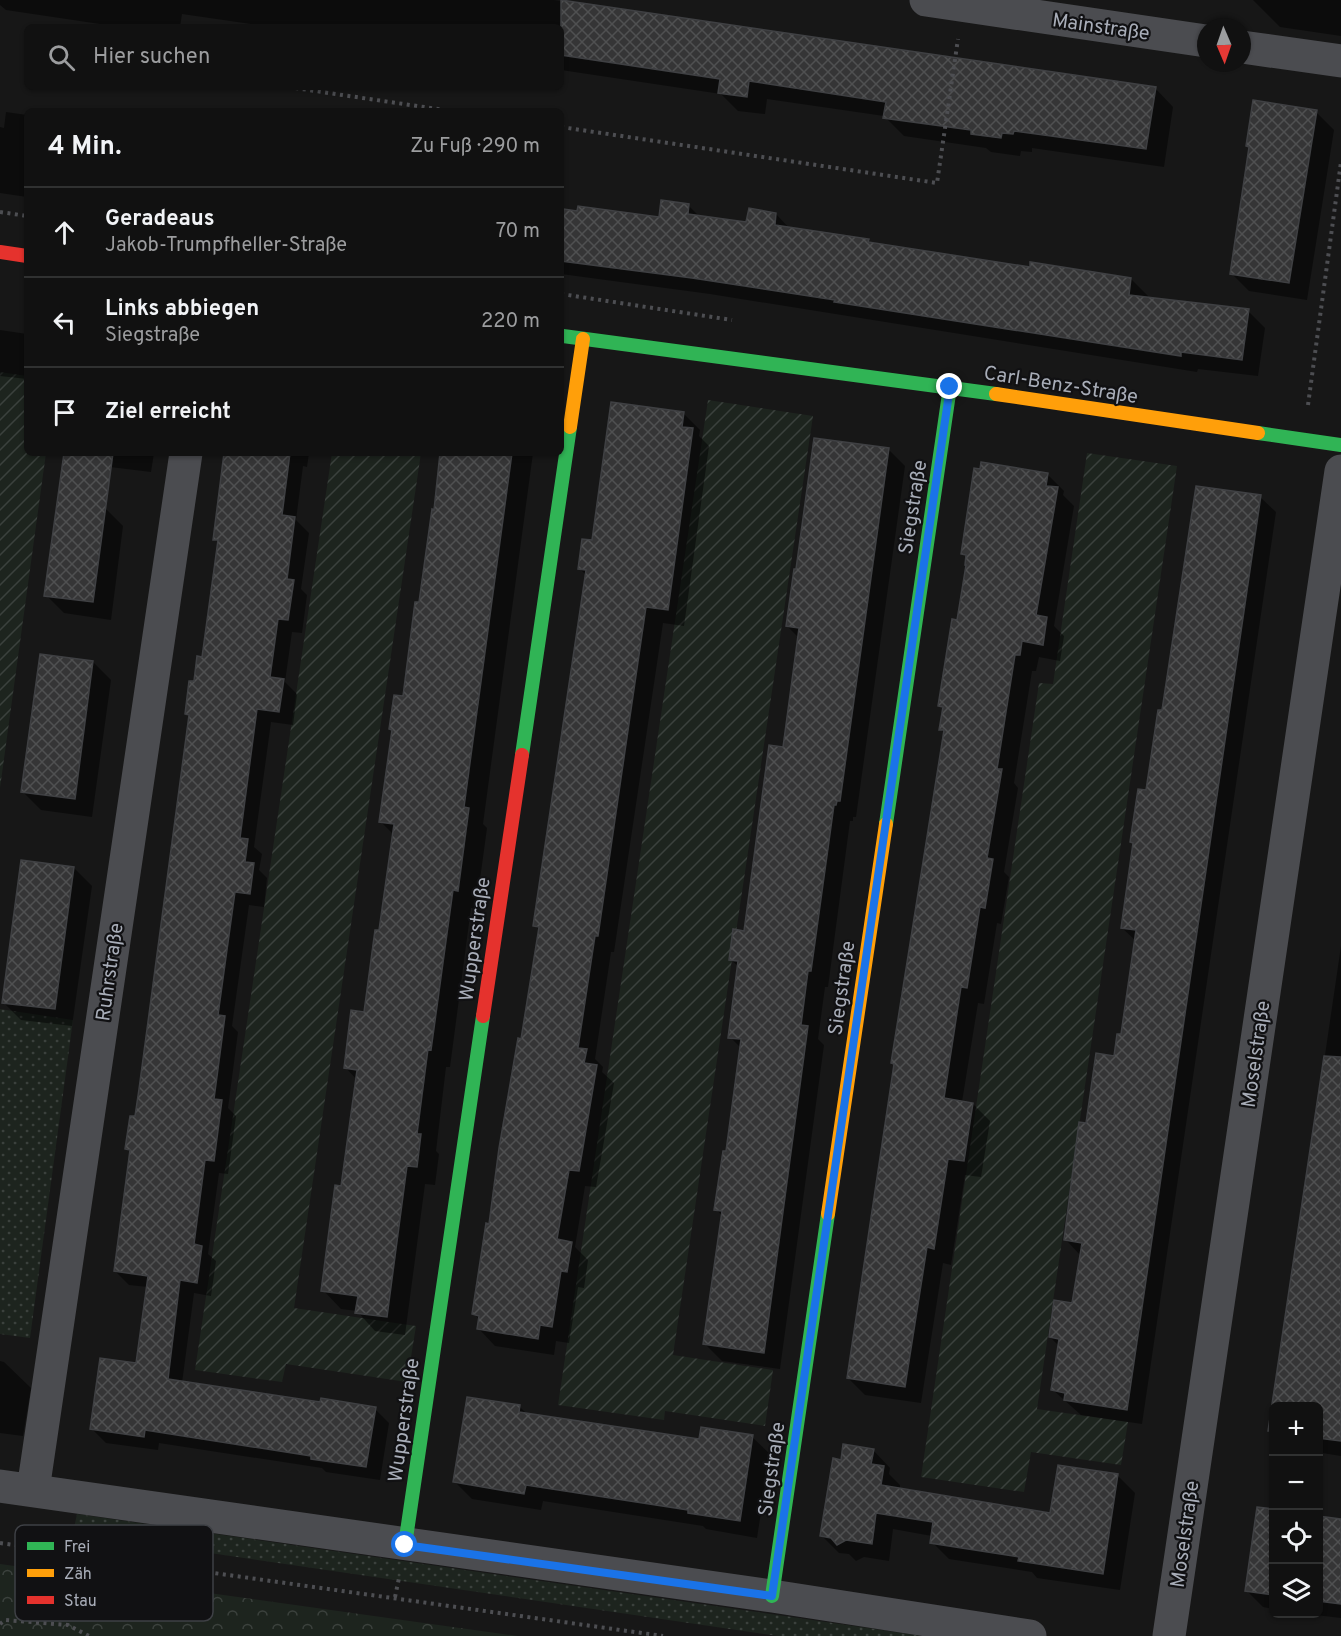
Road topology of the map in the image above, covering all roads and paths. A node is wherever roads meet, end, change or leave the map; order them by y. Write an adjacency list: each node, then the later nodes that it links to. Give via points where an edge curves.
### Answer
1 (926, 0): 2 (street, Mainstraße)
2 (963, 6): 3 (street, Mainstraße); 8 (path, via 937,183)
3 (1197, 40)
4 (1251, 47): 5 (street)
5 (1341, 61)
6 (308, 90): 7 (path)
7 (431, 108)
8 (564, 127)
9 (1341, 162): 17 (path)
10 (0, 212): 11 (path)
11 (24, 216)
12 (0, 252): 13 (street)
13 (24, 256)
14 (564, 336): 15 (street, Carl-Benz-Straße)
15 (583, 339): 16 (street, Carl-Benz-Straße); 25 (street, Wupperstraße)
16 (950, 387): 18 (street, Carl-Benz-Straße); 27 (street, Siegstraße)
17 (1308, 404)
18 (1341, 445)
19 (186, 456): 22 (street, Ruhrstraße)
20 (1341, 471): 34 (street, Moselstraße)
21 (0, 1486): 22 (street)
22 (33, 1490): 25 (street)
23 (0, 1543): 24 (path)
24 (15, 1545)
25 (405, 1545): 27 (street)
26 (213, 1573): 32 (path)
27 (772, 1596): 33 (street)
28 (15, 1621): 30 (path)
29 (21, 1621): 31 (path, via 68,1624)
30 (0, 1624)
31 (89, 1636)
32 (663, 1636)
33 (1030, 1636)
34 (1169, 1636)

